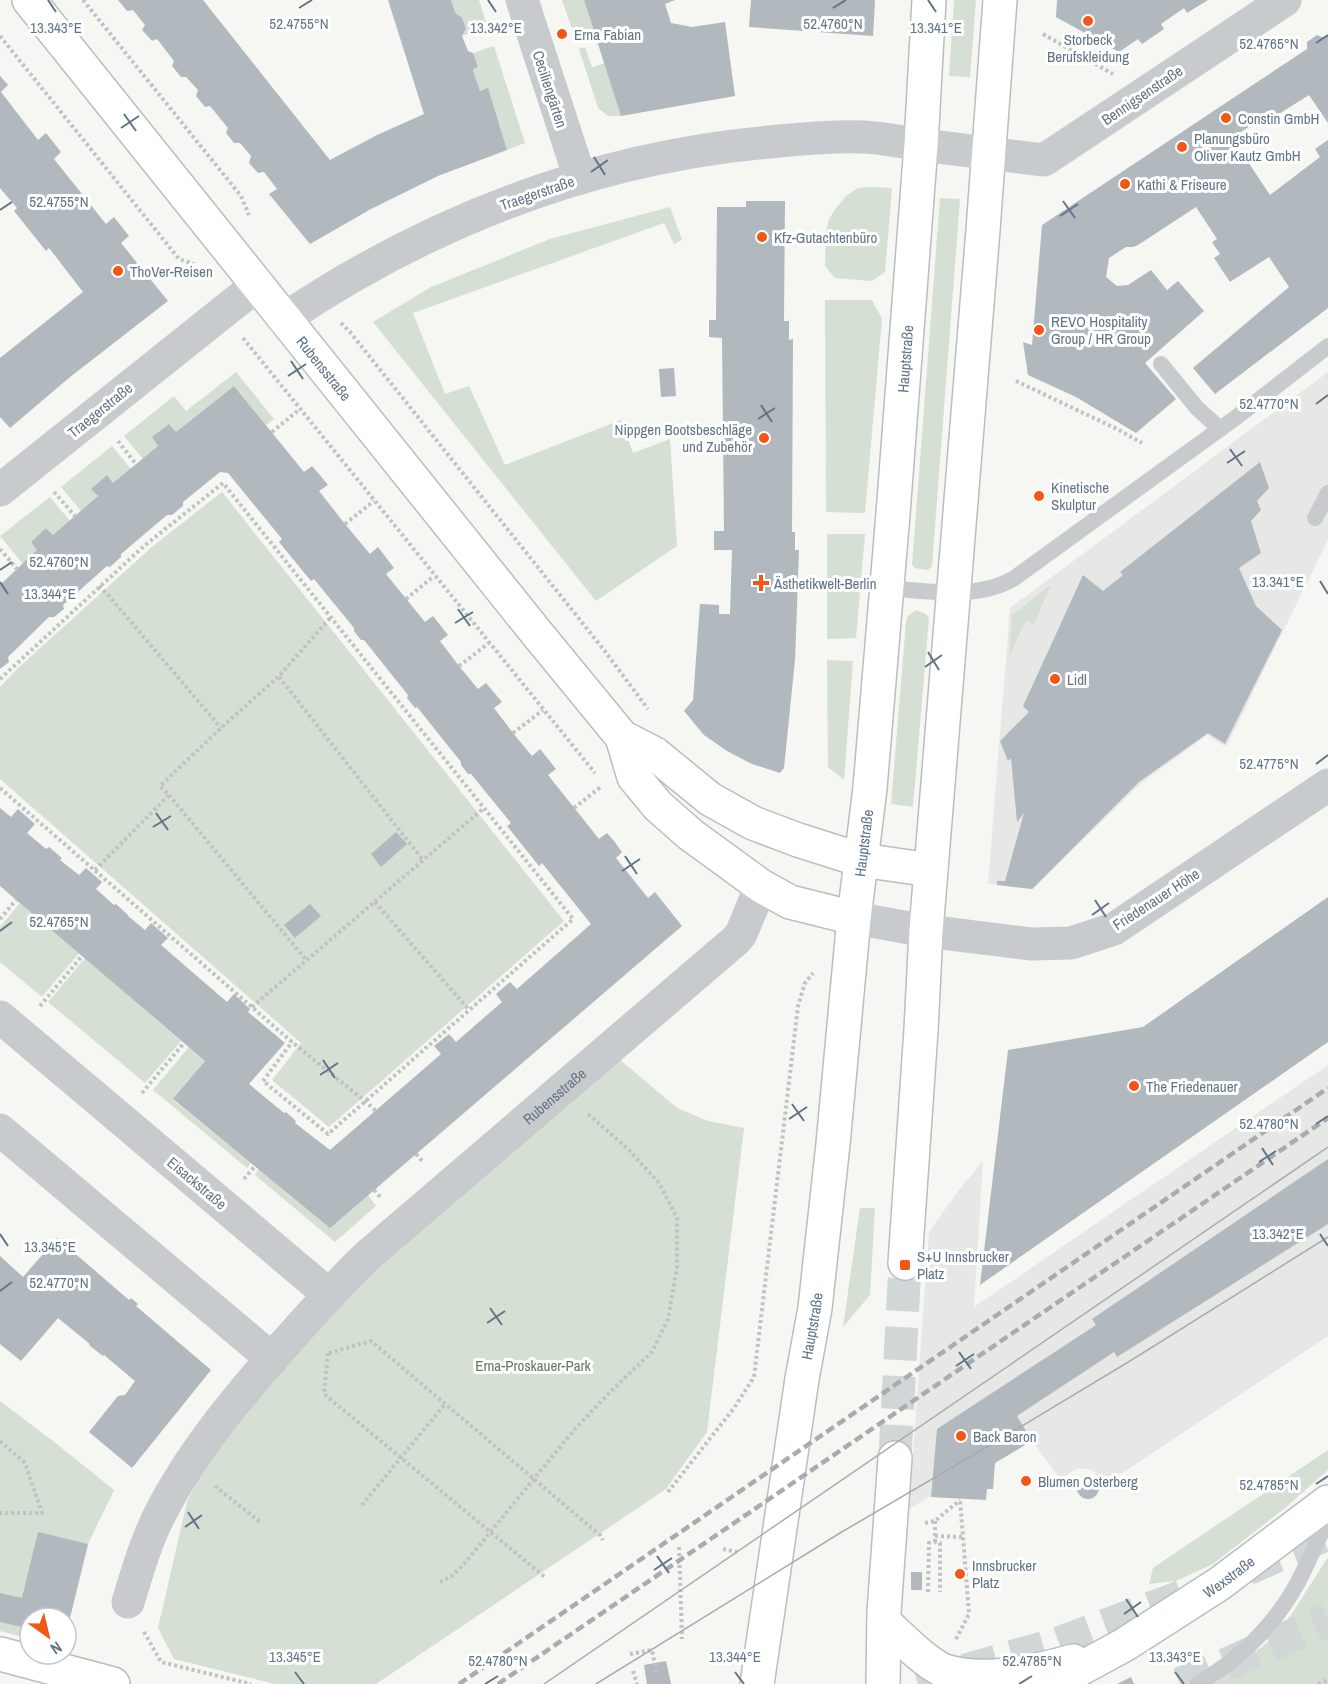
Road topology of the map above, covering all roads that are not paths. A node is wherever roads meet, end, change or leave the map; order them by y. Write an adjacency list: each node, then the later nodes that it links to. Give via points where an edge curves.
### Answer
1 (29, 0): 9 (main road, Rubensstraße)
2 (522, 0): 8 (street, Ceciliengärten)
3 (929, 0): 6 (main road, Hauptstraße)
4 (1000, 0): 7 (main road)
5 (1285, 0): 7 (street, Bennigsenstraße, via 1044,160)
6 (921, 145): 7 (street, Bennigsenstraße); 8 (street, Traegerstraße, via 865,137 736,145); 17 (main road, Hauptstraße)
7 (989, 154): 18 (main road)
8 (579, 178): 10 (street, Traegerstraße, via 499,205 426,236 358,272)
9 (257, 285): 10 (main road, Rubensstraße); 14 (street, Traegerstraße)
10 (284, 319): 19 (main road, Rubensstraße)
11 (1326, 351): 13 (lane)
12 (1161, 363): 13 (lane, via 1197,408)
13 (1220, 429): 18 (lane, via 1013,579 1000,586)
14 (0, 490)
15 (1328, 493): 16 (lane)
16 (1315, 518)
17 (887, 588): 18 (lane); 21 (main road, Hauptstraße)
18 (953, 593): 22 (main road)
19 (622, 737): 21 (main road, Rubensstraße, via 656,754 710,799 753,823); 23 (main road, Rubensstraße, via 634,777 658,806)
20 (1328, 785): 25 (street, Friedenauer Höhe, via 1114,929 1071,943 1032,944)
21 (861, 860): 22 (main road, Rubensstraße); 24 (main road, Hauptstraße)
22 (931, 870): 25 (main road)
23 (761, 886): 24 (main road, Rubensstraße, via 790,902); 29 (street, Rubensstraße, via 735,940)
24 (854, 918): 25 (street, Friedenauer Höhe); 39 (main road, Hauptstraße, via 815,1308)
25 (926, 931): 28 (main road)
26 (0, 1017): 29 (street, Eisackstraße)
27 (0, 1130): 30 (street)
28 (905, 1263)
29 (328, 1294): 30 (street)
30 (272, 1359): 34 (street, via 188,1465 158,1517)
31 (895, 1458): 35 (main road)
32 (1328, 1502): 36 (main road, Wexstraße, via 1219,1584)
33 (1328, 1517): 42 (lane, via 1296,1585 1268,1628 1234,1660)
34 (128, 1602)
35 (885, 1622): 36 (main road, Wexstraße, via 939,1669 974,1680 1019,1677); 40 (main road)
36 (1124, 1645): 41 (main road, Wexstraße)
37 (0, 1654): 38 (main road)
38 (113, 1684)
39 (757, 1684)
40 (883, 1684)
41 (1052, 1684)
42 (1197, 1684)

